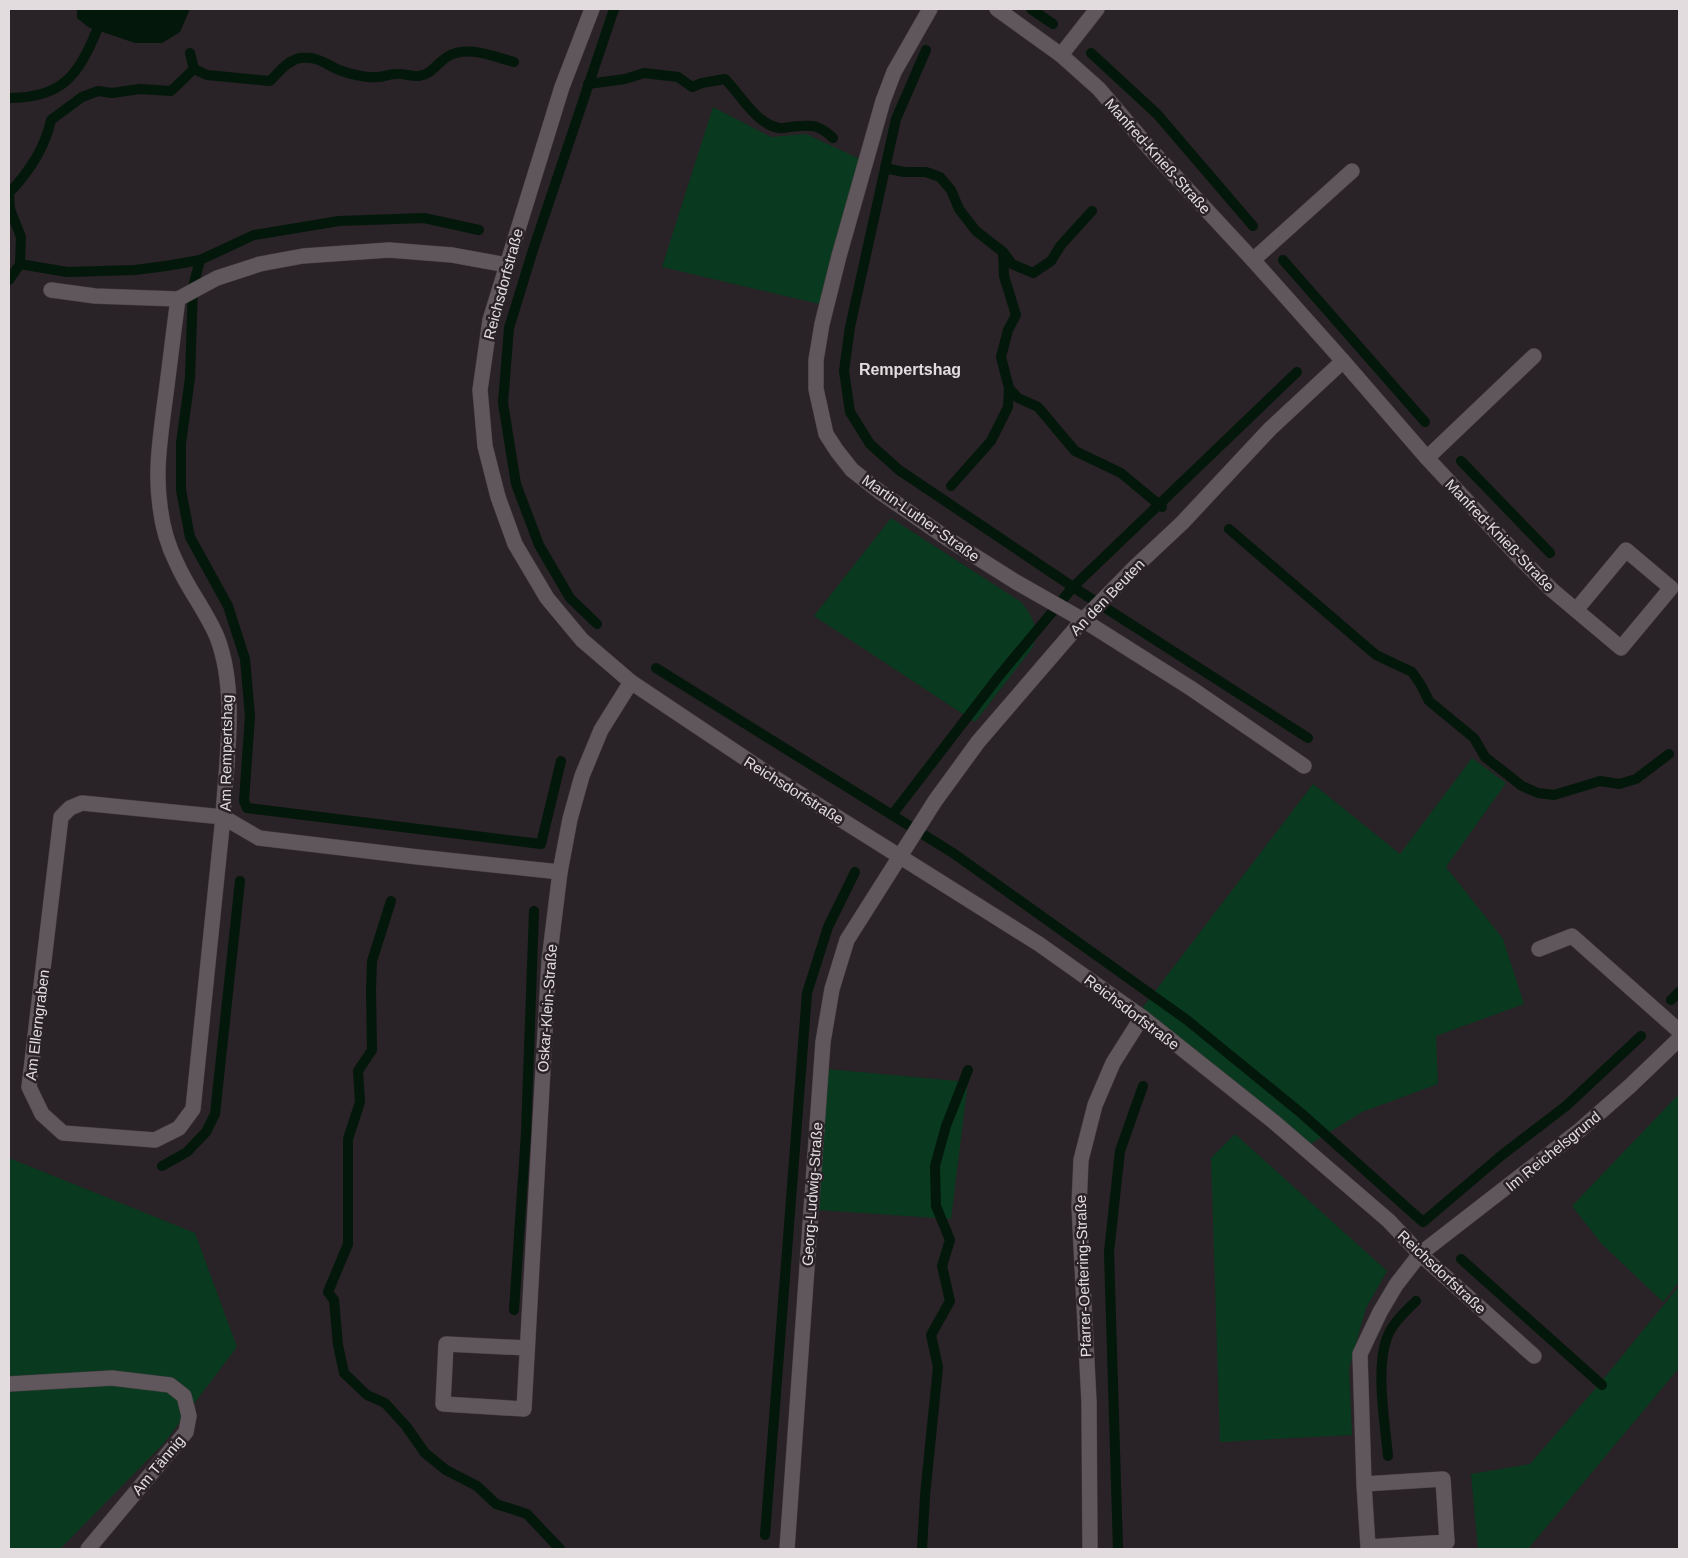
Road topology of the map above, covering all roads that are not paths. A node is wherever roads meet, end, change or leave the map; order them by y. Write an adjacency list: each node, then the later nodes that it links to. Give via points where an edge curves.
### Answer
1 (592, 9): 8 (street, Reichsdorfstraße, via 562,87)
2 (930, 9): 16 (street, Martin-Luther-Straße, via 894,72 883,101 838,256 816,360 820,414 826,434 837,451 866,481 948,539)
3 (997, 9): 5 (street, Manfred-Knieß-Straße)
4 (1097, 9): 5 (street)
5 (1061, 56): 7 (street, Manfred-Knieß-Straße, via 1099,89)
6 (1352, 171): 7 (street)
7 (1253, 260): 12 (street, Manfred-Knieß-Straße)
8 (507, 265): 10 (street, via 452,255 389,250 303,256 260,264 217,278); 17 (street, Reichsdorfstraße, via 490,320 480,390 485,446 498,497 515,544 548,598 582,640)
9 (50, 290): 10 (street, via 95,296)
10 (178, 299): 19 (street, Am Rempertshag, via 158,470 160,506 168,544 217,638 224,663 228,730)
11 (1534, 356): 13 (street)
12 (1343, 361): 13 (street, Manfred-Knieß-Straße); 16 (street, An den Beuten, via 1270,429 1182,523)
13 (1427, 458): 15 (street, Manfred-Knieß-Straße, via 1519,558)
14 (1675, 583): 15 (street, Manfred-Knieß-Straße, via 1626,550); 15 (street, Manfred-Knieß-Straße, via 1621,648)
15 (1576, 610)
16 (1083, 620): 18 (street, Martin-Luther-Straße, via 1192,689); 20 (street, An den Beuten, via 978,742)
17 (631, 682): 20 (street, Reichsdorfstraße); 21 (street, Oskar-Klein-Straße, via 601,730 582,776)
18 (1304, 766)
19 (223, 817): 19 (street, Am Ellerngraben, via 193,1109 179,1128 155,1140 63,1133 42,1114 29,1087 61,817 82,803); 21 (street, Am Rempertshag, via 259,838)
20 (900, 857): 23 (street, Reichsdorfstraße, via 1039,944); 33 (street, Georg-Ludwig-Straße, via 847,940 832,989 823,1042)
21 (560, 872): 27 (street, Oskar-Klein-Straße, via 549,961)
22 (1539, 949): 24 (street, via 1572,936)
23 (1142, 1017): 26 (street, Reichsdorfstraße, via 1274,1122 1389,1221); 34 (street, Pfarrer-Oeftering-Straße, via 1113,1063 1098,1096 1081,1160 1079,1206 1088,1402)
24 (1679, 1031)
25 (1679, 1039): 26 (street, Im Reichelsgrund, via 1580,1130)
26 (1420, 1254): 28 (street, Reichsdorfstraße); 30 (street, Im Reichelsgrund, via 1396,1285 1360,1354)
27 (527, 1348): 27 (street, Oskar-Klein-Straße, via 446,1344 443,1404 524,1409)
28 (1534, 1356)
29 (9, 1384): 32 (street, Am Tännig, via 112,1378 170,1385 184,1396 189,1416 186,1432)
30 (1364, 1484): 31 (street, Im Reichelsgrund); 31 (street, via 1443,1479 1447,1542)
31 (1368, 1548)
32 (88, 1549)
33 (787, 1549)
34 (1090, 1549)

